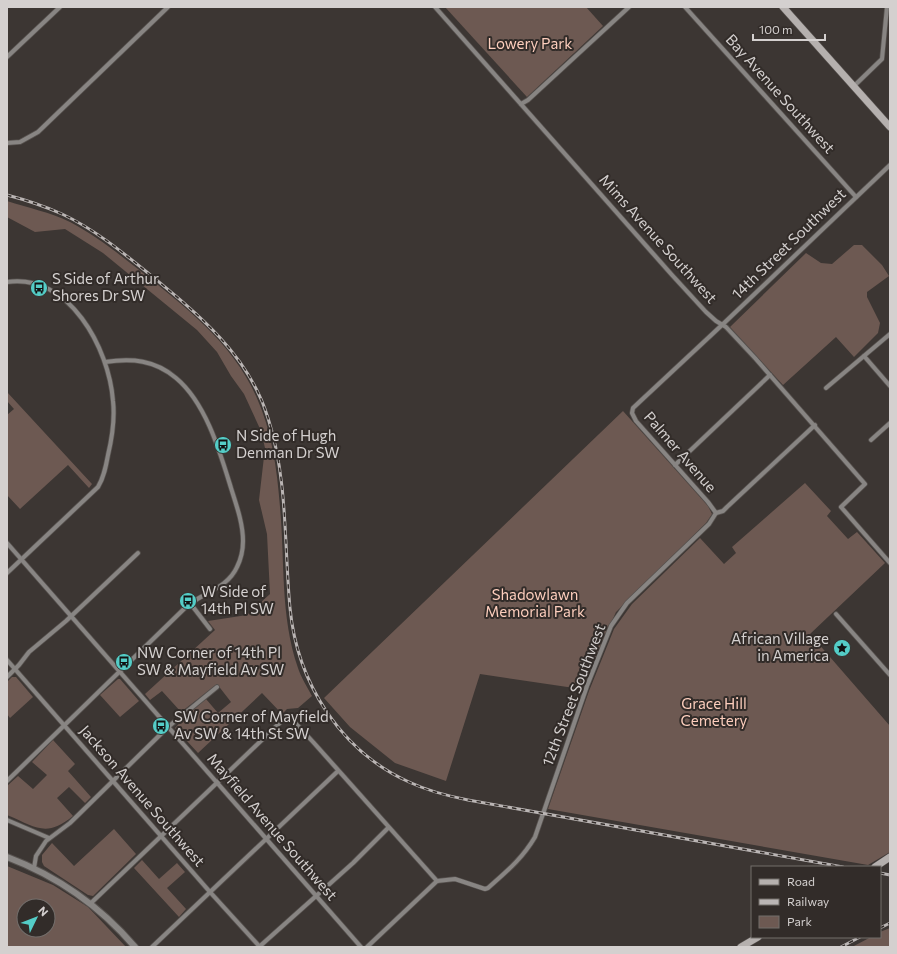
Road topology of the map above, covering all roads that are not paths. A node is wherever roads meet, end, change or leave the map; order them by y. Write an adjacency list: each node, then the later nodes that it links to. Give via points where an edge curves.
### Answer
1 (60, 7): 8 (street)
2 (168, 7): 12 (street, via 38,132 26,140)
3 (435, 7): 10 (street, Mims Avenue Southwest)
4 (629, 7): 10 (street)
5 (686, 7): 14 (street, Bay Avenue Southwest)
6 (783, 7): 9 (main road)
7 (887, 7): 9 (street, via 882,59)
8 (7, 57)
9 (854, 86): 11 (main road)
10 (521, 104): 16 (street, Mims Avenue Southwest, via 706,312)
11 (890, 127)
12 (7, 143)
13 (890, 164): 14 (street, 14th Street Southwest)
14 (856, 197): 16 (street, 14th Street Southwest)
15 (7, 282): 19 (street, via 21,281 40,285 62,298 93,334)
16 (722, 325): 20 (street, Mims Avenue Southwest); 23 (street, 14th Street Southwest)
17 (890, 334): 18 (street)
18 (864, 356): 21 (street); 22 (street)
19 (105, 362): 31 (street, via 112,393 113,423 106,468 98,487); 34 (street, via 132,360 155,365 177,378 199,406 223,462 242,533 241,558 230,578 221,586)
20 (770, 375): 25 (street, Mims Avenue Southwest); 27 (street)
21 (890, 386)
22 (826, 388)
23 (634, 406): 27 (street, Palmer Avenue, via 632,413 636,421)
24 (890, 424): 26 (street)
25 (815, 425): 28 (street, 12th Street Southwest, via 723,511); 32 (street, Mims Avenue Southwest, via 865,484 841,507)
26 (871, 440)
27 (675, 465): 28 (street, Palmer Avenue)
28 (716, 513): 59 (street, 12th Street Southwest, via 709,524 627,603 611,626 587,686 535,837 527,850 488,888 455,879)
29 (7, 543): 31 (street, Mayfield Avenue Southwest)
30 (138, 553): 36 (street)
31 (21, 559): 33 (street); 36 (street, Mayfield Avenue Southwest)
32 (890, 563)
33 (7, 573)
34 (190, 603): 37 (street); 40 (street)
35 (836, 614): 41 (street)
36 (71, 616): 39 (street, via 29,652); 40 (street, Mayfield Avenue Southwest)
37 (210, 629)
38 (7, 660): 39 (street, Jackson Avenue Southwest)
39 (15, 670): 42 (street); 44 (street, Jackson Avenue Southwest)
40 (119, 671): 44 (street); 45 (street, Mayfield Avenue Southwest)
41 (890, 675)
42 (7, 677)
43 (217, 687): 45 (street)
44 (64, 725): 47 (street); 48 (street, Jackson Avenue Southwest)
45 (168, 728): 48 (street); 49 (street, Mayfield Avenue Southwest)
46 (338, 771): 49 (street, via 288,715); 51 (street); 54 (street)
47 (7, 781)
48 (113, 781): 52 (street, Jackson Avenue Southwest); 53 (street, via 70,823)
49 (217, 783): 52 (street); 54 (street, Mayfield Avenue Southwest)
50 (7, 820): 53 (street)
51 (388, 828): 59 (street); 61 (street)
52 (161, 836): 60 (street, Jackson Avenue Southwest); 62 (street)
53 (49, 838): 58 (street, via 36,856)
54 (266, 839): 60 (street); 61 (street, Mayfield Avenue Southwest)
55 (7, 857): 58 (street)
56 (890, 858): 57 (main road)
57 (877, 866)
58 (34, 868): 62 (street)
59 (437, 881): 68 (street)
60 (210, 892): 65 (street); 66 (street, Jackson Avenue Southwest)
61 (316, 895): 66 (street); 67 (street, Mayfield Avenue Southwest)
62 (91, 903): 64 (street)
63 (756, 938): 69 (main road)
64 (136, 947)
65 (152, 947)
66 (259, 947)
67 (361, 947)
68 (367, 947)
69 (741, 947)

